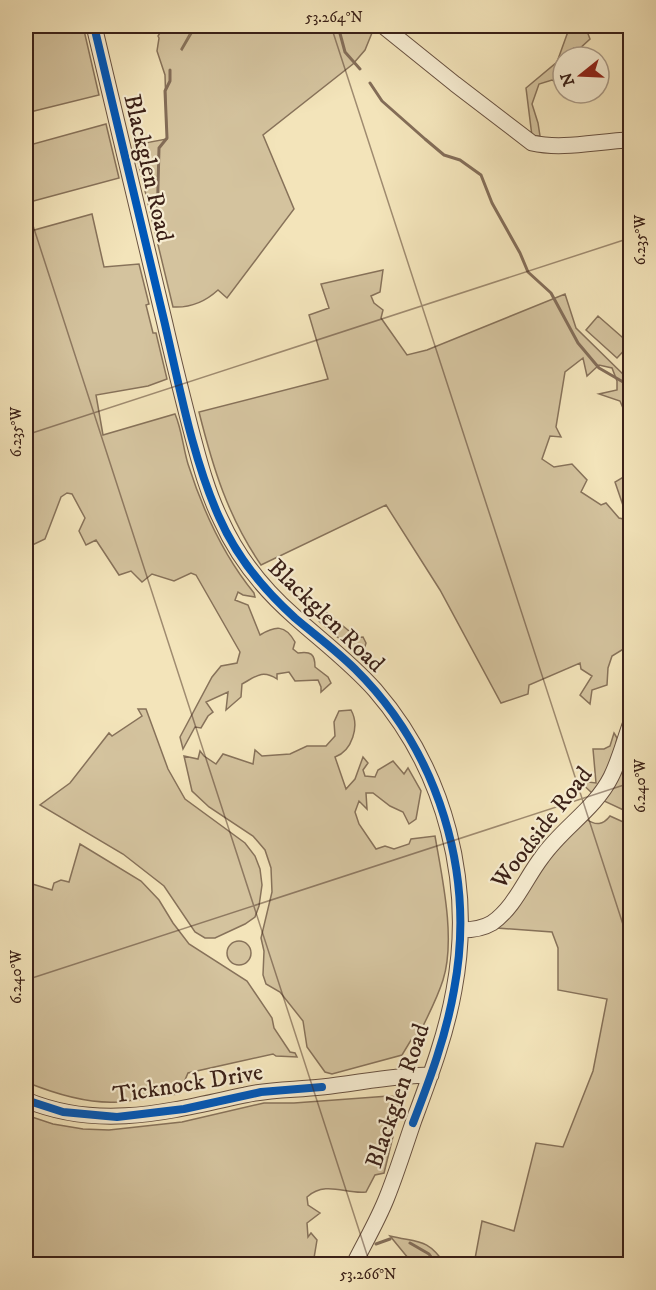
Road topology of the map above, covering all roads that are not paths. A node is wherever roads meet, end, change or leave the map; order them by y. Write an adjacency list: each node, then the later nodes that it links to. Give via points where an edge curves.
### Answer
1 (94, 26): 5 (street, Blackglen Road, via 182,395 213,503 231,540 256,577 373,688 415,746 438,795 451,837)
2 (386, 26): 3 (street, via 532,143 561,146)
3 (630, 140)
4 (630, 725): 5 (street, Woodside Road, via 611,778 594,803 542,856 520,892 492,923)
5 (461, 930): 6 (street, Blackglen Road, via 454,990)
6 (431, 1075): 7 (street, Ticknock Drive, via 261,1092 184,1109 117,1117 63,1112); 8 (street, Blackglen Road, via 388,1195)
7 (26, 1100)
8 (354, 1264)

